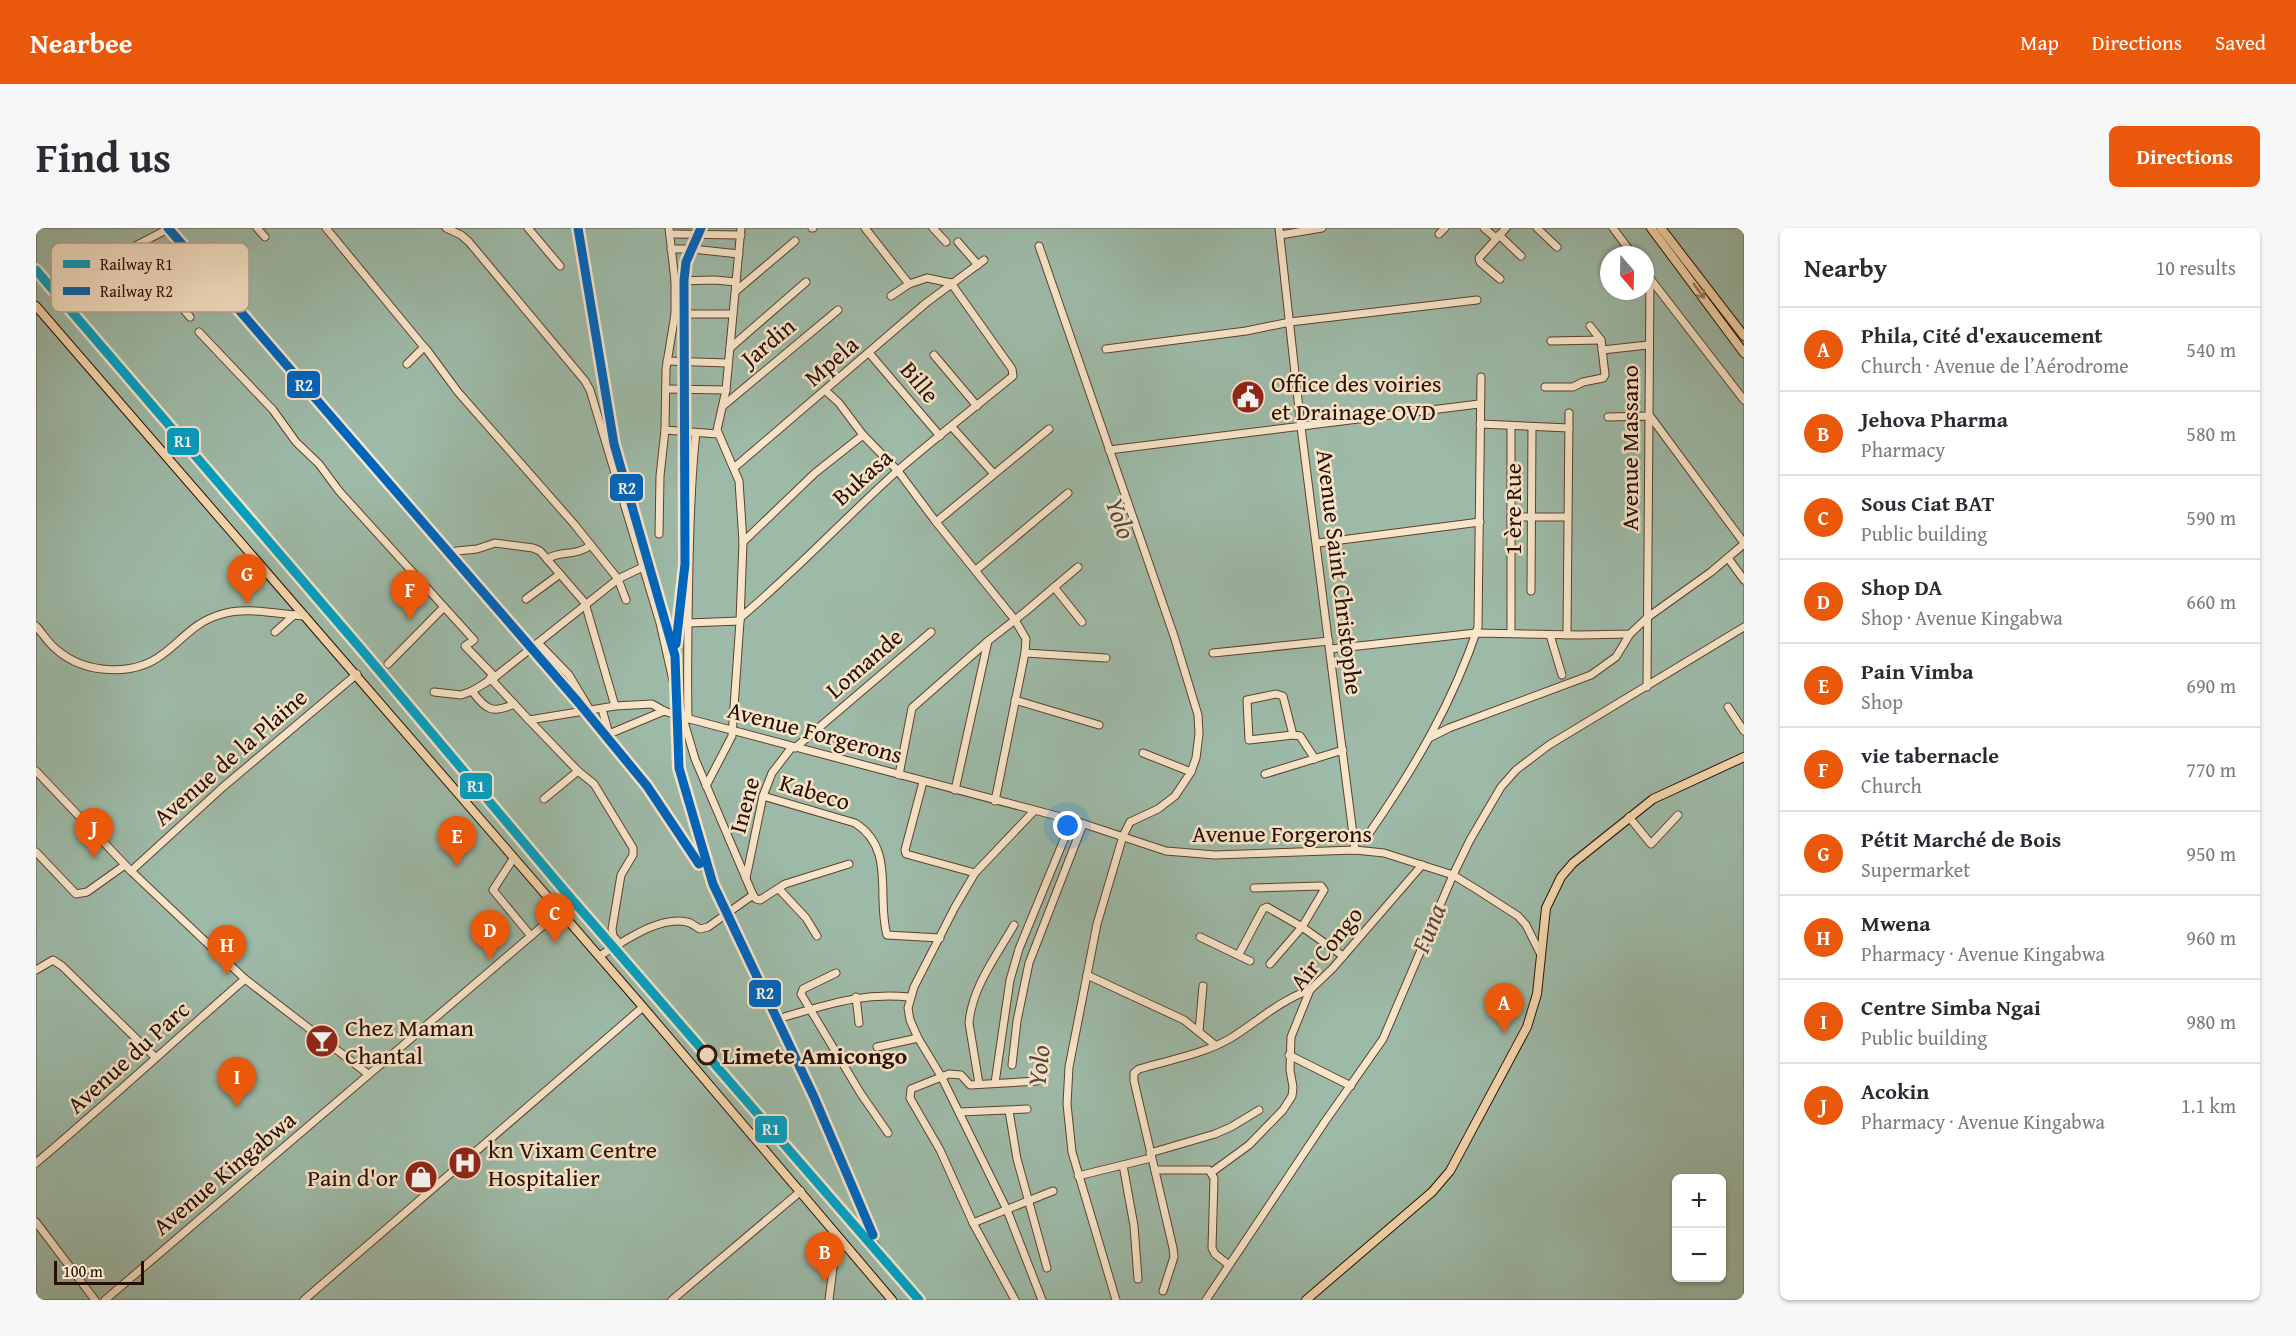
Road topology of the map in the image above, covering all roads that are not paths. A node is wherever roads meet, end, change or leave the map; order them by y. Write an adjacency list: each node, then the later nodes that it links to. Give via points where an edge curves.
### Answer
1 (170, 228): 23 (street)
2 (257, 228): 18 (street)
3 (326, 228): 57 (street)
4 (446, 228): 109 (street, via 469,242 585,381)
5 (865, 228): 38 (street)
6 (933, 228): 21 (street)
7 (1322, 228): 16 (street)
8 (1484, 228): 19 (street)
9 (1506, 228): 19 (street)
10 (1537, 228): 26 (street)
11 (1613, 228): 25 (street)
12 (1651, 228): 61 (main road, one-way to 61)
13 (1661, 228): 53 (main road)
14 (532, 229): 32 (street)
15 (669, 231): 17 (street); 27 (street)
16 (1279, 231): 50 (street, Avenue Saint Christophe)
17 (741, 232): 28 (street)
18 (265, 237)
19 (1498, 237): 29 (street); 33 (street, via 1479,260)
20 (795, 241): 40 (street)
21 (946, 242)
22 (958, 242): 31 (street)
23 (141, 243)
24 (1039, 246): 91 (street)
25 (1626, 246)
26 (1557, 247)
27 (671, 249): 28 (street); 34 (street)
28 (739, 254): 35 (street)
29 (1521, 256)
30 (984, 260): 31 (street, Mpela)
31 (978, 265): 37 (street, Mpela)
32 (560, 266)
33 (1500, 279)
34 (675, 281): 35 (street); 47 (street)
35 (736, 282): 40 (street)
36 (806, 282): 58 (street)
37 (951, 283): 38 (street, via 927,278); 62 (street, Mpela); 75 (street, Bukasa, via 1014,372)
38 (909, 284): 41 (street)
39 (1654, 284): 72 (street)
40 (736, 291): 48 (street)
41 (891, 296)
42 (1477, 300): 50 (street)
43 (1647, 300): 56 (street, Avenue Massano)
44 (36, 306): 122 (main road)
45 (838, 310): 74 (street, Jardin)
46 (186, 312): 49 (street)
47 (675, 314): 48 (street); 64 (street)
48 (732, 314): 58 (street)
49 (190, 317)
50 (1290, 322): 59 (street); 83 (street, Avenue Saint Christophe)
51 (1590, 326): 54 (street)
52 (198, 332): 120 (street, via 273,410 296,442 320,464)
53 (1744, 336)
54 (1601, 340): 55 (street); 60 (street)
55 (1551, 341)
56 (1648, 345): 60 (street); 77 (street, Avenue Massano)
57 (424, 348): 66 (street); 105 (street)
58 (730, 348): 65 (street)
59 (1106, 349)
60 (1602, 350): 68 (street, via 1603,378 1573,387)
61 (1744, 353)
62 (870, 354): 71 (street, Mpela); 90 (street, Bille)
63 (934, 355): 75 (street)
64 (667, 361): 65 (street); 69 (street)
65 (728, 363): 70 (street)
66 (407, 364)
67 (1481, 377): 73 (street)
68 (1545, 387)
69 (666, 389): 70 (street, Jardin); 86 (street)
70 (726, 390): 74 (street)
71 (826, 391): 89 (street); 92 (street, Mpela)
72 (1744, 400)
73 (1479, 404): 79 (street); 83 (street)
74 (724, 405): 88 (street)
75 (976, 406): 81 (street, Bukasa)
76 (1569, 413): 84 (street)
77 (1650, 416): 78 (street); 104 (street); 123 (street, Avenue Massano)
78 (1608, 417)
79 (1480, 424): 80 (street); 100 (street)
80 (1511, 426): 82 (street); 96 (street)
81 (952, 427): 90 (street, Bukasa); 94 (street)
82 (1532, 427): 84 (street); 98 (street, 1 ère Rue)
83 (1301, 428): 91 (street); 103 (street, Avenue Saint Christophe)
84 (1569, 428): 97 (street)
85 (1048, 429): 94 (street)
86 (665, 430): 87 (street); 101 (street)
87 (696, 433): 88 (street); 127 (street)
88 (717, 434): 92 (street)
89 (863, 435): 93 (street); 102 (street, via 815,473)
90 (940, 436): 93 (street, Bukasa)
91 (1109, 450): 172 (street, via 1198,715 1199,734)
92 (735, 467): 102 (street, via 740,481)
93 (898, 471): 99 (street); 124 (street, Bukasa)
94 (994, 474): 99 (street)
95 (1068, 493): 111 (street)
96 (1511, 517): 98 (street); 133 (street)
97 (1567, 517): 98 (street); 136 (street)
98 (1532, 518): 116 (street, 1 ère Rue)
99 (936, 522): 111 (street)
100 (1480, 522): 103 (street); 132 (street)
101 (659, 534)
102 (743, 542): 124 (street)
103 (1318, 543): 138 (street, Avenue Saint Christophe)
104 (1744, 544): 107 (street)
105 (591, 545): 108 (street); 113 (street)
106 (458, 551): 108 (street, via 495,543 533,548)
107 (1728, 558): 114 (street); 123 (street)
108 (548, 560): 112 (street)
109 (643, 567): 113 (street); 158 (street)
110 (1078, 567): 115 (street)
111 (976, 570): 125 (street)
112 (560, 574): 117 (street); 119 (street)
113 (618, 579): 118 (street); 119 (street)
114 (1744, 580)
115 (1054, 587): 125 (street); 126 (street)
116 (1531, 591)
117 (526, 599)
118 (626, 600)
119 (585, 603): 139 (street); 153 (street)
120 (444, 607): 144 (street); 147 (street, via 474,640 465,646)
121 (294, 615): 122 (street); 128 (street, via 239,611 219,615 196,625 152,661 100,670 56,650); 130 (street)
122 (305, 616): 145 (main road)
123 (1648, 617): 135 (street); 148 (street, Avenue Massano)
124 (741, 619): 127 (street); 161 (street)
125 (1015, 620): 137 (street); 141 (street, via 1026,639)
126 (1082, 622)
127 (688, 623): 158 (street)
128 (36, 626)
129 (1744, 627): 148 (street)
130 (275, 632)
131 (931, 632): 165 (street, Lomande)
132 (1476, 633): 133 (street); 140 (street); 164 (street)
133 (1511, 633): 134 (street)
134 (1551, 634): 136 (street); 146 (street)
135 (1629, 634): 136 (street); 164 (street, via 1616,657 1592,675)
136 (1567, 635)
137 (988, 641): 174 (street, via 912,708); 177 (street)
138 (1329, 641): 140 (street, Avenue Saint Christophe); 142 (street)
139 (538, 643): 147 (street); 156 (street, via 569,675)
140 (1331, 649): 166 (street, Avenue Saint Christophe)
141 (1025, 653): 143 (street); 151 (street)
142 (1213, 653)
143 (1106, 658)
144 (388, 664)
145 (357, 674): 190 (main road); 193 (street, Avenue de la Plaine)
146 (1562, 675)
147 (492, 677): 149 (street); 152 (street)
148 (1647, 687): 195 (street, via 1548,745 1516,770 1501,787 1470,840)
149 (472, 691): 150 (street, via 461,695); 152 (street, via 488,709)
150 (434, 692)
151 (1015, 700): 160 (street); 180 (street)
152 (514, 704): 159 (street)
153 (615, 706): 155 (street, Avenue Forgerons); 157 (street, Avenue Forgerons, via 652,704)
154 (1728, 707): 162 (street)
155 (602, 709): 156 (street, Avenue Forgerons); 157 (street, via 609,734)
156 (590, 710): 159 (street, Avenue Forgerons)
157 (664, 711): 158 (street, Avenue Forgerons)
158 (685, 718): 161 (street, Avenue Forgerons); 176 (street)
159 (530, 720): 171 (street)
160 (1099, 725)
161 (733, 730): 165 (street, Avenue Forgerons); 176 (street)
162 (1744, 730)
163 (1293, 735): 163 (street, via 1249,740 1247,700 1283,696); 169 (street, via 1300,736)
164 (1431, 737): 187 (street, via 1370,832)
165 (794, 747): 174 (street, Avenue Forgerons); 178 (street, Inene, via 772,773)
166 (1343, 750): 169 (street); 187 (street, Avenue Saint Christophe)
167 (1143, 753): 172 (street)
168 (1744, 758): 183 (main road, via 1671,789)
169 (1315, 759): 173 (street)
170 (36, 771): 193 (street)
171 (578, 771): 179 (street); 207 (street, via 599,791 633,848 621,875 612,929)
172 (1191, 772): 186 (street, via 1175,796 1130,822)
173 (1264, 774)
174 (899, 775): 175 (street, Avenue Forgerons)
175 (923, 782): 177 (street, Avenue Forgerons); 194 (street, via 906,854)
176 (706, 786): 196 (street)
177 (955, 790): 180 (street, Avenue Forgerons)
178 (763, 796): 196 (street, Inene); 206 (street, Kabeco, via 855,823 879,851 887,935)
179 (544, 798)
180 (995, 801): 181 (street, Avenue Forgerons)
181 (1034, 811): 184 (street, Avenue Forgerons); 194 (street)
182 (1678, 815): 183 (street, via 1651,844)
183 (1629, 817): 208 (main road, via 1561,877 1546,908)
184 (1072, 820): 185 (street, Avenue Forgerons); 236 (street, via 1018,949)
185 (1083, 824): 186 (street, Avenue Forgerons); 232 (street, via 1029,963)
186 (1123, 836): 188 (street, Avenue Forgerons, via 1167,851 1215,855); 216 (street, via 1097,924)
187 (1354, 840): 188 (street, Avenue Saint Christophe)
188 (1355, 850): 192 (street, Avenue Forgerons, via 1384,853)
189 (36, 852): 193 (street, Avenue de la Plaine, via 66,886 81,895)
190 (513, 859): 200 (main road); 203 (street, via 493,890)
191 (849, 864): 198 (street, via 799,878)
192 (1422, 865): 195 (street, Avenue Forgerons); 211 (street, Air Congo)
193 (128, 868): 217 (street)
194 (975, 873): 206 (street)
195 (1456, 877): 208 (street, Avenue Forgerons, via 1518,916); 238 (street, via 1383,1039)
196 (746, 878): 199 (street)
197 (1254, 888): 202 (street, via 1321,886 1323,892)
198 (779, 889): 199 (street, via 760,900); 204 (street)
199 (753, 895): 207 (street, via 708,927 700,929 688,922 671,921 649,927)
200 (560, 912): 203 (street, Avenue Kingabwa); 210 (main road)
201 (1014, 925): 237 (street, via 981,982 970,1015)
202 (1302, 927): 209 (street, via 1270,907 1264,908); 211 (street); 213 (street)
203 (531, 936): 233 (street, Avenue Kingabwa)
204 (817, 936)
205 (1200, 937): 209 (street)
206 (940, 938): 221 (street)
207 (620, 944): 210 (street)
208 (1540, 953): 271 (main road, via 1537,994 1527,1027 1450,1171 1432,1192)
209 (1239, 954): 212 (street)
210 (598, 956): 222 (main road)
211 (1343, 956): 219 (street, Air Congo)
212 (1250, 961)
213 (1270, 964)
214 (36, 970): 231 (street, via 53,960 62,966)
215 (836, 973): 223 (street, via 802,989)
216 (1087, 975): 226 (street, via 1174,1015); 249 (street, via 1068,1077 1069,1127)
217 (245, 979): 231 (street, Avenue du Parc); 233 (street)
218 (1203, 986): 226 (street)
219 (1310, 990): 228 (street, via 1297,994); 230 (street, Air Congo, via 1291,1037)
220 (856, 997): 221 (street); 223 (street); 225 (street)
221 (909, 997): 227 (street, via 908,1014)
222 (643, 1007): 250 (main road); 263 (street)
223 (811, 1010): 224 (street); 243 (street)
224 (784, 1017)
225 (859, 1023)
226 (1199, 1031): 228 (street)
227 (918, 1038): 229 (street); 234 (street)
228 (1215, 1045): 244 (street, via 1134,1073)
229 (878, 1047)
230 (1289, 1055): 238 (street); 248 (street, Air Congo, via 1293,1087 1283,1110 1249,1145)
231 (155, 1057): 245 (street, Avenue du Parc)
232 (1012, 1065)
233 (368, 1074): 262 (street, Avenue Kingabwa)
234 (941, 1076): 237 (street, via 961,1075 970,1085); 242 (street); 255 (street, via 911,1089 909,1095 940,1149)
235 (1037, 1081): 236 (street)
236 (994, 1083): 237 (street)
237 (979, 1084)
238 (1351, 1086): 257 (street)
239 (1028, 1109): 241 (street)
240 (1259, 1110): 244 (street, via 1215,1134)
241 (1009, 1111): 242 (street); 252 (street)
242 (960, 1112): 253 (street)
243 (888, 1133)
244 (1150, 1155): 246 (street); 247 (street)
245 (36, 1163)
246 (1123, 1165): 249 (street); 259 (street)
247 (1155, 1170): 248 (street); 260 (street, via 1174,1257)
248 (1212, 1172): 257 (street, via 1212,1248)
249 (1078, 1176): 269 (street)
250 (801, 1191): 256 (main road); 264 (street)
251 (1053, 1191): 252 (street)
252 (1028, 1200): 253 (street); 258 (street)
253 (1007, 1210): 255 (street); 268 (street)
254 (36, 1222): 261 (street)
255 (974, 1223): 267 (street)
256 (841, 1240): 265 (street); 266 (main road)
257 (1229, 1265): 270 (street)
258 (1047, 1268)
259 (1138, 1279)
260 (1163, 1291)
261 (95, 1300)
262 (105, 1300)
263 (304, 1300)
264 (672, 1300)
265 (829, 1300)
266 (892, 1300)
267 (1015, 1300)
268 (1042, 1300)
269 (1116, 1300)
270 (1206, 1300)
271 (1306, 1300)

